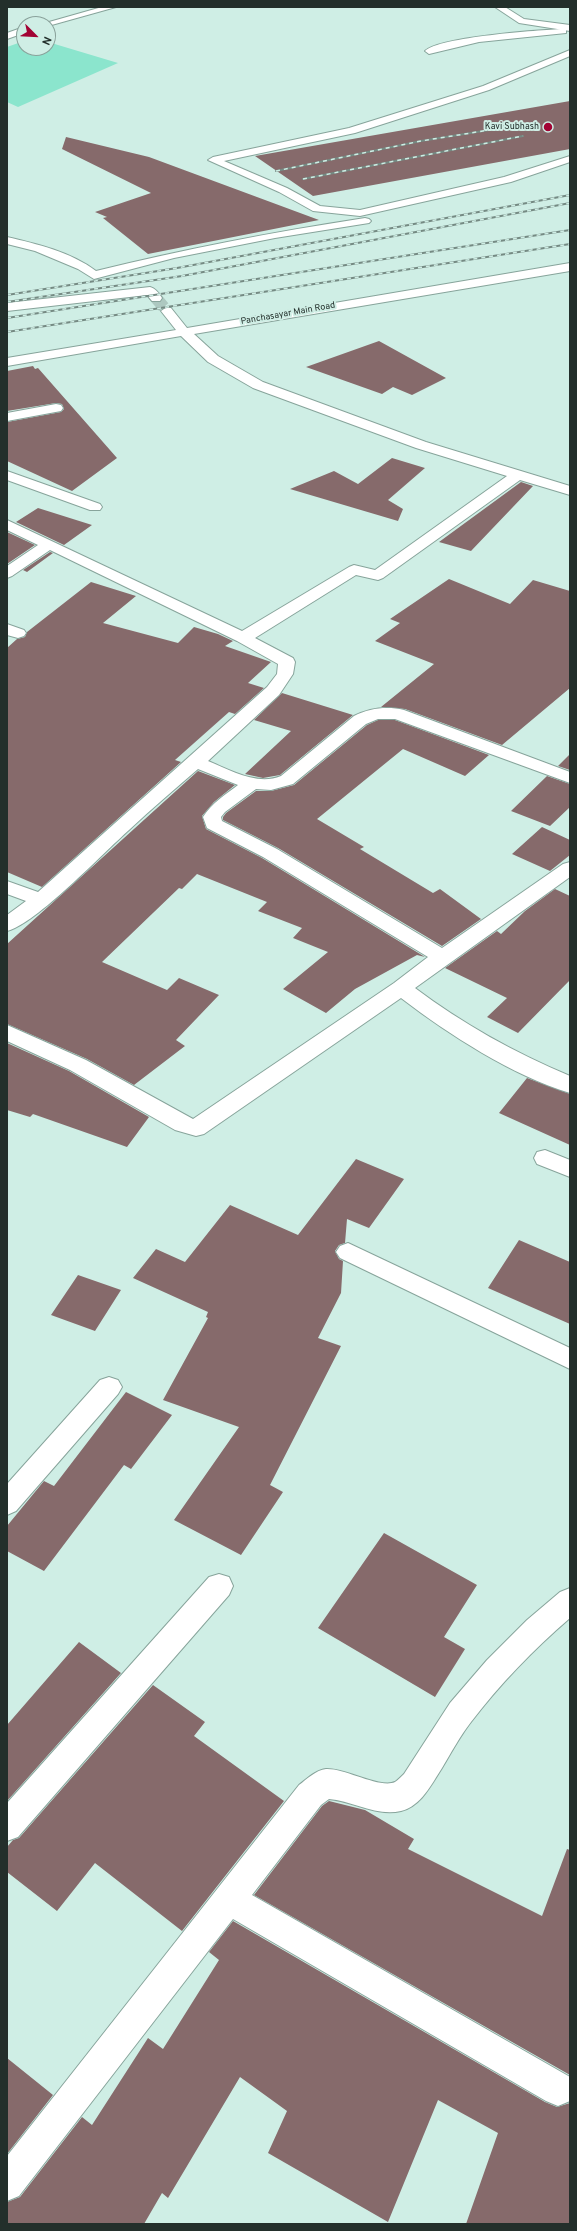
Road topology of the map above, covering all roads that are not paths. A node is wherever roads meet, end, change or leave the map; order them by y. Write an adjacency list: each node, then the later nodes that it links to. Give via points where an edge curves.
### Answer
1 (112, 7): 3 (street)
2 (499, 7): 4 (street, via 522,21)
3 (56, 21)
4 (565, 30): 5 (lane, via 456,42)
5 (429, 51)
6 (570, 53): 7 (street, via 486,88 351,131 214,160 283,190 317,209 360,213 507,180)
7 (570, 159)
8 (570, 163): 9 (street)
9 (546, 179)
10 (517, 189): 11 (street, via 450,205 182,254 94,275 82,266)
11 (7, 240)
12 (570, 267): 16 (street, Panchasayar Main Road)
13 (156, 298): 14 (street, via 150,291)
14 (7, 307)
15 (167, 311): 16 (street)
16 (185, 333): 17 (street, Panchasayar Main Road); 21 (street, via 213,359 258,385 421,445)
17 (7, 362)
18 (56, 408): 19 (street)
19 (7, 417)
20 (7, 475): 23 (street)
21 (518, 476): 22 (street); 27 (street, via 378,575 354,570)
22 (570, 491)
23 (95, 507)
24 (7, 524): 25 (street)
25 (49, 544): 26 (street); 27 (street)
26 (7, 573)
27 (243, 638): 28 (street, via 287,662 285,674 272,691)
28 (196, 762): 30 (street); 33 (street)
29 (570, 778): 30 (street, via 398,714 383,712 371,714 360,720 287,780 266,786)
30 (253, 783): 35 (street, via 219,808 212,817 214,824 270,853)
31 (570, 868): 35 (street)
32 (7, 887): 33 (street)
33 (40, 900): 34 (street)
34 (7, 926)
35 (442, 957): 36 (street)
36 (400, 988): 37 (street, via 196,1128 183,1124 78,1065); 38 (street, via 471,1037 517,1063)
37 (7, 1032)
38 (570, 1085)
39 (545, 1158): 40 (street)
40 (570, 1169)
41 (348, 1252): 42 (street)
42 (570, 1359)
43 (109, 1386): 44 (street)
44 (7, 1503)
45 (219, 1586): 47 (street)
46 (570, 1600): 48 (street, via 497,1669 460,1713 415,1784 401,1796 385,1798 340,1785 324,1784 310,1795)
47 (7, 1826)
48 (229, 1900): 49 (street); 50 (street)
49 (558, 2089)
50 (7, 2184)

